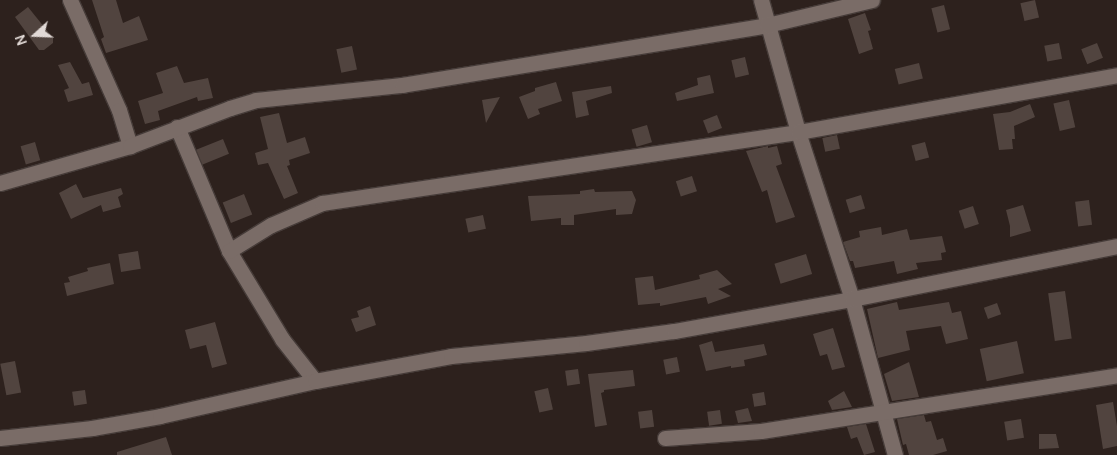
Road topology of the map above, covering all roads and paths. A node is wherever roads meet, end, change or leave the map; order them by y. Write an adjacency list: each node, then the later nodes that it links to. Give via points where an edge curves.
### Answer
1 (70, 0): 8 (street, via 118,110)
2 (761, 0): 4 (street)
3 (872, 0): 4 (street)
4 (767, 26): 6 (street, via 402,85 256,100); 7 (street)
5 (1117, 75): 7 (street)
6 (177, 128): 8 (street); 11 (street)
7 (798, 132): 11 (street, via 322,203 272,225); 12 (street)
8 (130, 146): 9 (street)
9 (0, 183)
10 (1117, 246): 12 (street)
11 (229, 251): 14 (street, via 282,339)
12 (852, 300): 14 (street, via 674,332 451,356); 15 (street)
13 (1117, 375): 15 (street)
14 (316, 381): 16 (street, via 160,416 92,428)
15 (883, 411): 17 (street, via 762,431); 18 (street)
16 (0, 438)
17 (665, 438)
18 (894, 455)

